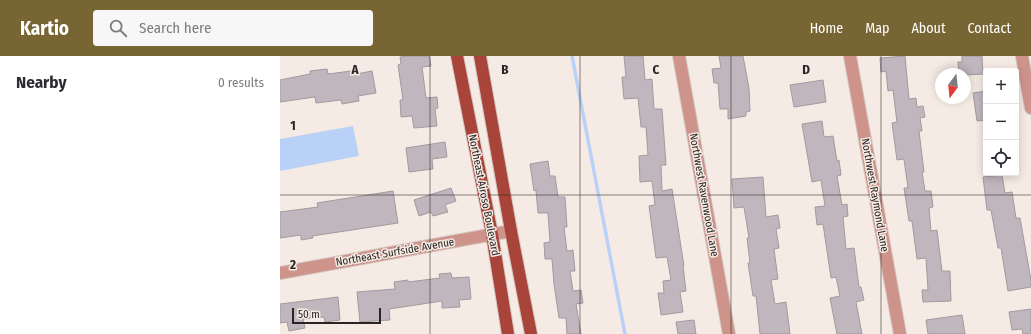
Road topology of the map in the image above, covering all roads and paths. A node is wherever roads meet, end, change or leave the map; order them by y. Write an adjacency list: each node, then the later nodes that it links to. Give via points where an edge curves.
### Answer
1 (457, 56): 8 (main road, Northeast Airoso Boulevard)
2 (480, 56): 7 (main road, Northeast Airoso Boulevard)
3 (679, 56): 12 (street, Northwest Ravenwood Lane)
4 (850, 56): 13 (street, Northwest Raymond Lane)
5 (1026, 64): 6 (street)
6 (1031, 108)
7 (510, 231): 8 (street, Northeast Surfside Avenue); 11 (main road, Northeast Airoso Boulevard)
8 (492, 234): 9 (street, Northeast Surfside Avenue); 10 (main road, Northeast Airoso Boulevard)
9 (280, 273)
10 (508, 334)
11 (531, 334)
12 (729, 334)
13 (900, 334)

